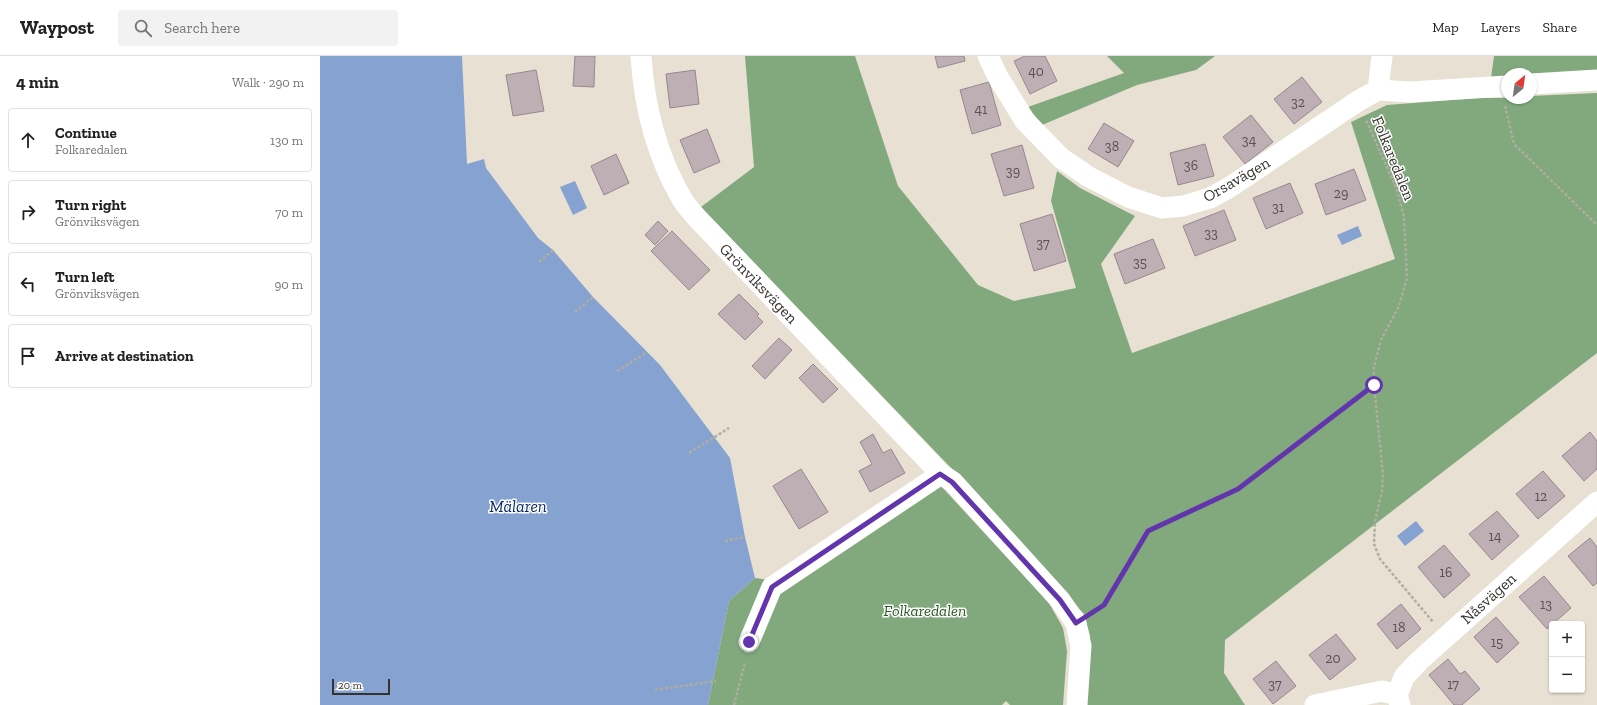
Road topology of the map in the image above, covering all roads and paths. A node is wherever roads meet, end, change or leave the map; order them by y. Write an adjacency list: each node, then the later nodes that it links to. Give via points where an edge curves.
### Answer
1 (641, 56): 20 (street, Grönviksvägen, via 647,106 664,161 682,200)
2 (988, 56): 8 (street, Orsavägen, via 1025,121 1061,158 1089,177 1128,197 1162,208 1183,206 1210,198)
3 (1382, 56): 7 (street)
4 (1597, 80): 5 (street)
5 (1537, 84)
6 (1501, 86): 7 (street, via 1410,92)
7 (1378, 90): 8 (street, Orsavägen)
8 (1358, 101): 17 (path, Folkaredalen, via 1397,190 1404,217 1406,246 1407,278 1399,306 1380,340 1374,367)
9 (1507, 104): 10 (path, via 1514,144)
10 (1597, 224)
11 (553, 250): 12 (path)
12 (539, 262)
13 (593, 297): 14 (path)
14 (575, 312)
15 (647, 352): 16 (path)
16 (617, 371)
17 (1374, 385): 24 (path, via 1238,489 1148,531 1104,605); 25 (path, Folkaredalen, via 1382,491 1375,521 1374,544 1380,559)
18 (729, 428): 19 (path)
19 (689, 453)
20 (940, 474): 24 (street, Grönviksvägen, via 952,482 1054,594); 26 (street, via 772,587)
21 (1597, 502): 25 (street, Nåsvägen)
22 (745, 537): 23 (path)
23 (725, 541)
24 (1076, 623): 31 (street, Grönviksvägen, via 1081,646)
25 (1445, 636): 29 (street, Nåsvägen, via 1404,677)
26 (749, 642): 30 (path)
27 (716, 681): 28 (path)
28 (655, 690)
29 (1399, 700): 32 (street, via 1382,691)
30 (734, 705)
31 (1077, 705)
32 (1315, 705)

